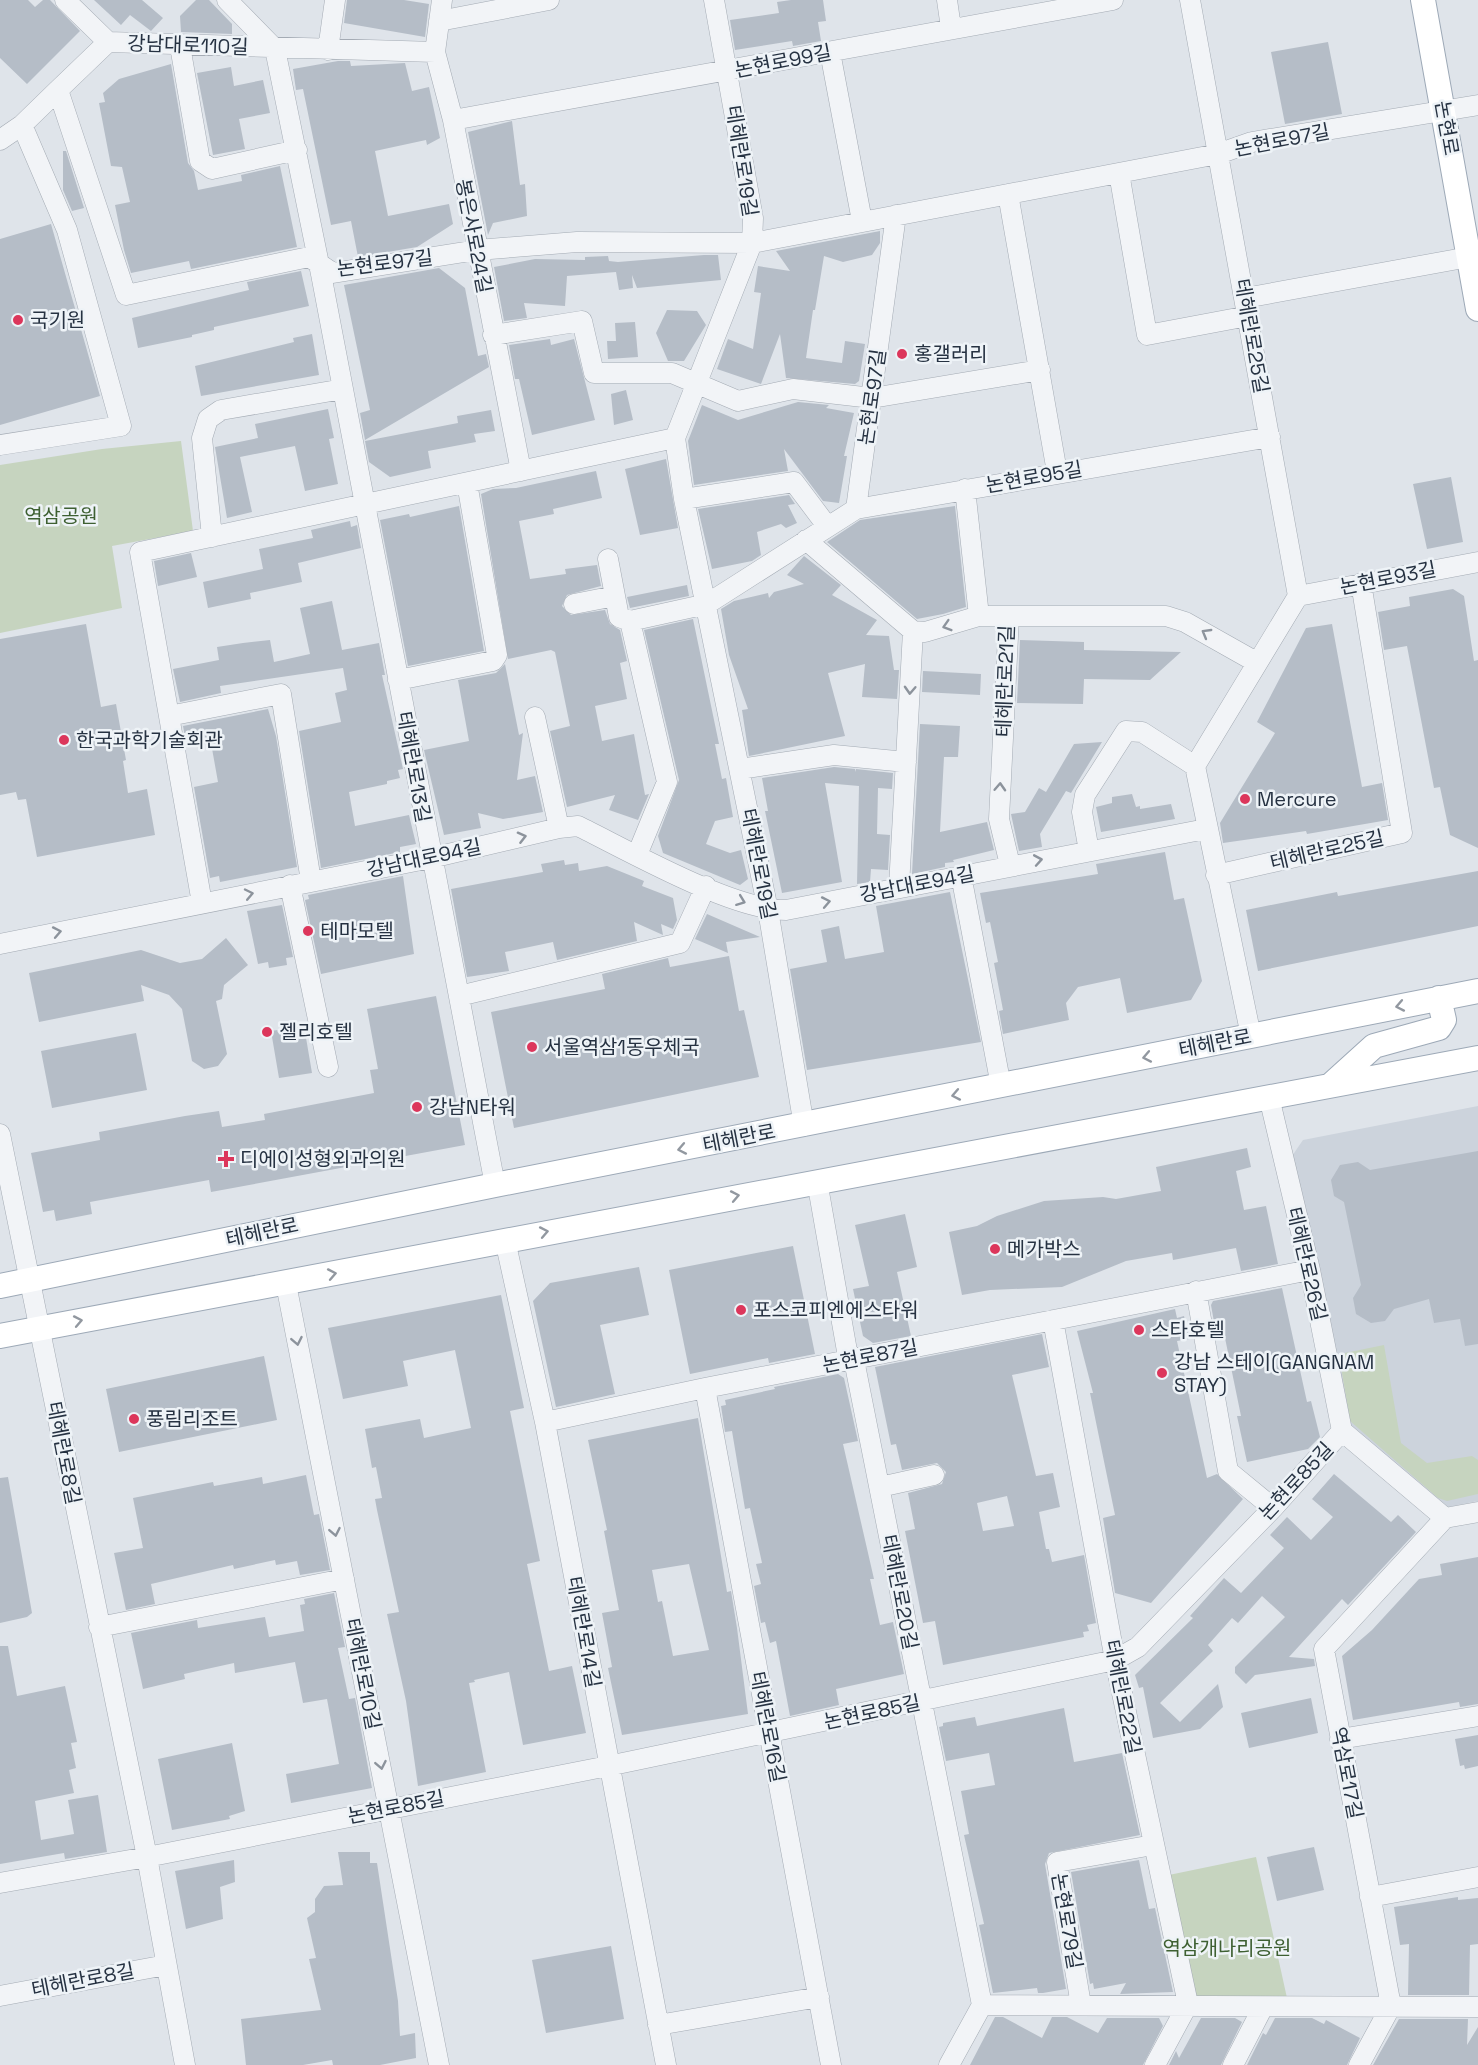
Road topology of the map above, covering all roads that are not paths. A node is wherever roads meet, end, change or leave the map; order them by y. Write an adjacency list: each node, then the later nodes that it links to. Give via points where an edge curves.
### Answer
1 (65, 0): 13 (street, 강남대로110길)
2 (227, 0): 15 (street)
3 (335, 0): 16 (street)
4 (442, 0): 11 (street, 봉은사로24길)
5 (549, 0): 11 (street)
6 (714, 0): 19 (street, 테헤란로19길)
7 (947, 0): 12 (street)
8 (1113, 0): 12 (street, 논현로99길)
9 (1190, 0): 27 (street, 테헤란로25길)
10 (1423, 0): 22 (main road, 논현로)
11 (439, 21): 17 (street, 봉은사로24길)
12 (951, 28): 18 (street, 논현로99길)
13 (108, 42): 14 (street, 강남대로110길); 20 (street)
14 (180, 46): 15 (street, 강남대로110길); 26 (street, via 200,161 212,169)
15 (275, 49): 16 (street, 강남대로110길); 26 (street, 테헤란로13길)
16 (327, 50): 17 (street, 강남대로110길)
17 (435, 52): 23 (street, 봉은사로24길)
18 (830, 52): 19 (street, 논현로99길); 31 (street)
19 (727, 72): 23 (street, 논현로99길); 32 (street, 테헤란로19길, via 753,218)
20 (58, 90): 24 (street); 35 (street, 논현로97길, via 126,295 309,257)
21 (1478, 105): 22 (street, 논현로97길)
22 (1445, 112): 27 (street, 논현로97길, via 1252,142); 34 (main road, 논현로)
23 (453, 120): 33 (street, 봉은사로24길)
24 (22, 125): 25 (street); 45 (street, via 67,230 121,426)
25 (0, 140)
26 (297, 150): 35 (street, 테헤란로13길)
27 (1218, 154): 28 (street, 논현로97길); 36 (street, 테헤란로25길)
28 (1119, 173): 29 (street, 논현로97길); 36 (street, via 1147,335)
29 (1008, 194): 30 (street, 논현로97길); 39 (street)
30 (896, 215): 31 (street, 논현로97길); 42 (street, 논현로97길)
31 (862, 221): 32 (street, 논현로97길)
32 (752, 243): 33 (street, 논현로97길, via 577,242); 40 (street, 테헤란로19길)
33 (477, 250): 35 (street, 논현로97길, via 333,273); 38 (street, 봉은사로24길)
34 (1469, 257): 36 (street); 37 (main road, 논현로)
35 (320, 267): 41 (street, 테헤란로13길)
36 (1246, 307): 43 (street, 테헤란로25길)
37 (1478, 309)
38 (493, 335): 40 (street, via 582,321 594,373 672,374); 46 (street, 봉은사로24길)
39 (1040, 370): 42 (street); 47 (street)
40 (698, 385): 42 (street, via 738,401 793,389); 44 (street, 테헤란로19길)
41 (343, 389): 51 (street, 테헤란로13길); 54 (street, via 221,410 208,419 201,438)
42 (872, 398): 52 (street, 논현로97길)
43 (1270, 437): 47 (street, 논현로95길); 60 (street, 테헤란로25길)
44 (675, 438): 46 (street); 50 (street, 테헤란로19길)
45 (0, 445)
46 (521, 471): 48 (street)
47 (1057, 472): 49 (street, 논현로95길)
48 (467, 483): 51 (street); 68 (street, via 497,654 493,661)
49 (965, 489): 52 (street, 논현로95길); 63 (street, 테헤란로21길)
50 (684, 499): 53 (street, via 794,482); 62 (street, 테헤란로19길)
51 (366, 506): 54 (street); 68 (street, 테헤란로13길)
52 (856, 509): 53 (street, 논현로95길)
53 (828, 526): 55 (street, 논현로95길)
54 (212, 537): 69 (street, via 140,552)
55 (806, 540): 62 (street, 논현로95길); 66 (street)
56 (608, 559): 59 (street)
57 (1478, 562): 58 (street, 논현로93길)
58 (1361, 583): 60 (street, 논현로93길); 81 (street, 테헤란로25길, via 1402,833)
59 (615, 596): 61 (street); 65 (street, via 619,617)
60 (1298, 596): 67 (street)
61 (574, 604)
62 (707, 604): 65 (street); 73 (street, 테헤란로19길)
63 (979, 616): 64 (street, 테헤란로21길); 66 (street, one-way to 66, via 925,632)
64 (1009, 616): 67 (street, one-way to 64, via 1185,622 1166,616); 79 (street, 테헤란로21길, one-way to 64, via 999,819)
65 (630, 621): 77 (street, via 667,782)
66 (913, 631): 71 (street, one-way to 71)
67 (1256, 662): 72 (street)
68 (398, 680): 78 (street, 테헤란로13길)
69 (169, 716): 82 (street, via 281,694); 86 (street)
70 (535, 717): 74 (street)
71 (906, 762): 73 (street, via 834,754); 85 (street)
72 (1195, 766): 75 (street); 76 (street, via 1142,732 1126,731 1085,795 1082,812)
73 (740, 769): 87 (street, 테헤란로19길)
74 (559, 828): 77 (street, 강남대로94길, via 578,826); 78 (street, 강남대로94길, one-way to 74)
75 (1206, 829): 76 (street, 강남대로94길); 81 (street)
76 (1089, 851): 79 (street, 강남대로94길, one-way to 76)
77 (637, 855): 84 (street, 강남대로94길)
78 (431, 858): 82 (street, 강남대로94길); 90 (street, 테헤란로13길)
79 (1010, 865): 80 (street, 강남대로94길)
80 (961, 875): 85 (street, 강남대로94길); 96 (street)
81 (1216, 875): 92 (street)
82 (311, 881): 83 (street, 강남대로94길)
83 (290, 885): 86 (street, 강남대로94길, one-way to 83); 94 (street)
84 (706, 886): 87 (street, 강남대로94길, one-way to 87); 90 (street, via 681,943)
85 (899, 887): 87 (street, 강남대로94길, one-way to 85, via 786,910)
86 (202, 903): 88 (street, 강남대로94길, one-way to 86)
87 (768, 910): 98 (street, 테헤란로19길)
88 (0, 944)
89 (1478, 991): 91 (main road, 테헤란로)
90 (459, 996): 101 (street, 테헤란로13길)
91 (1439, 998): 92 (main road, 테헤란로, one-way to 92); 95 (main road, via 1444,1020 1439,1028 1374,1046)
92 (1251, 1036): 96 (main road, 테헤란로, one-way to 96)
93 (1478, 1058): 95 (main road)
94 (328, 1068)
95 (1332, 1084): 97 (main road)
96 (1001, 1086): 98 (main road, 테헤란로, one-way to 98)
97 (1269, 1097): 100 (main road); 103 (street, 테헤란로26길)
98 (804, 1126): 101 (main road, 테헤란로, one-way to 101)
99 (0, 1134): 104 (street, 테헤란로8길)
100 (816, 1181): 102 (main road, one-way to 100); 111 (street, 테헤란로20길, via 847,1351)
101 (495, 1185): 104 (main road, 테헤란로)
102 (505, 1240): 105 (main road, one-way to 102); 113 (street, 테헤란로14길)
103 (1310, 1270): 107 (street, 논현로87길); 114 (street, 테헤란로26길)
104 (29, 1280): 106 (main road, 테헤란로); 109 (street, 테헤란로8길)
105 (286, 1284): 109 (main road, one-way to 105); 120 (street, 테헤란로10길, one-way to 120)
106 (0, 1286)
107 (1196, 1292): 108 (street, 논현로87길); 117 (street, via 1228,1471)
108 (1053, 1320): 111 (street, 논현로87길); 122 (street, 테헤란로22길)
109 (39, 1329): 110 (main road); 121 (street, 테헤란로8길)
110 (0, 1335)
111 (854, 1360): 112 (street, 논현로87길); 116 (street, 테헤란로20길)
112 (705, 1388): 113 (street, 논현로87길); 125 (street, 테헤란로16길)
113 (545, 1422): 127 (street, 테헤란로14길)
114 (1342, 1431): 117 (street, 논현로85길); 119 (street, 논현로85길)
115 (934, 1475): 116 (street)
116 (880, 1487): 123 (street, 테헤란로20길)
117 (1273, 1508): 122 (street, 논현로85길, via 1138,1647)
118 (1478, 1512): 119 (street)
119 (1445, 1518): 126 (street, 역삼로17길, via 1324,1650)
120 (345, 1579): 121 (street); 128 (street, 테헤란로10길, one-way to 128)
121 (99, 1627): 130 (street, 테헤란로8길)
122 (1115, 1660): 123 (street, 논현로85길); 129 (street, 테헤란로22길)
123 (921, 1702): 125 (street, 논현로85길); 138 (street, 테헤란로20길)
124 (1478, 1716): 126 (street)
125 (769, 1734): 127 (street, 논현로85길); 136 (street, 테헤란로16길)
126 (1340, 1739): 133 (street, 역삼로17길)
127 (608, 1766): 128 (street, 논현로85길); 143 (street, 테헤란로14길)
128 (390, 1807): 130 (street, 논현로85길); 145 (street, 테헤란로10길)
129 (1153, 1845): 137 (street, 테헤란로22길); 139 (street, 논현로79길, via 1057,1862)
130 (147, 1857): 132 (street, 논현로85길); 134 (street, 테헤란로8길)
131 (1478, 1877): 133 (street)
132 (0, 1883)
133 (1371, 1897): 140 (street, 역삼로17길)
134 (166, 1965): 135 (street, 테헤란로8길); 144 (street, 테헤란로8길)
135 (0, 1996)
136 (819, 1997): 143 (street); 147 (street, 테헤란로16길)
137 (1188, 2004): 139 (street); 141 (street); 149 (street)
138 (982, 2005): 139 (street); 148 (street)
139 (1081, 2005)
140 (1390, 2006): 141 (street); 142 (street); 151 (street)
141 (1263, 2007): 150 (street)
142 (1478, 2007)
143 (658, 2025): 146 (street, 테헤란로14길)
144 (185, 2065)
145 (439, 2065)
146 (666, 2065)
147 (831, 2065)
148 (949, 2065)
149 (1155, 2065)
150 (1233, 2065)
151 (1359, 2065)

